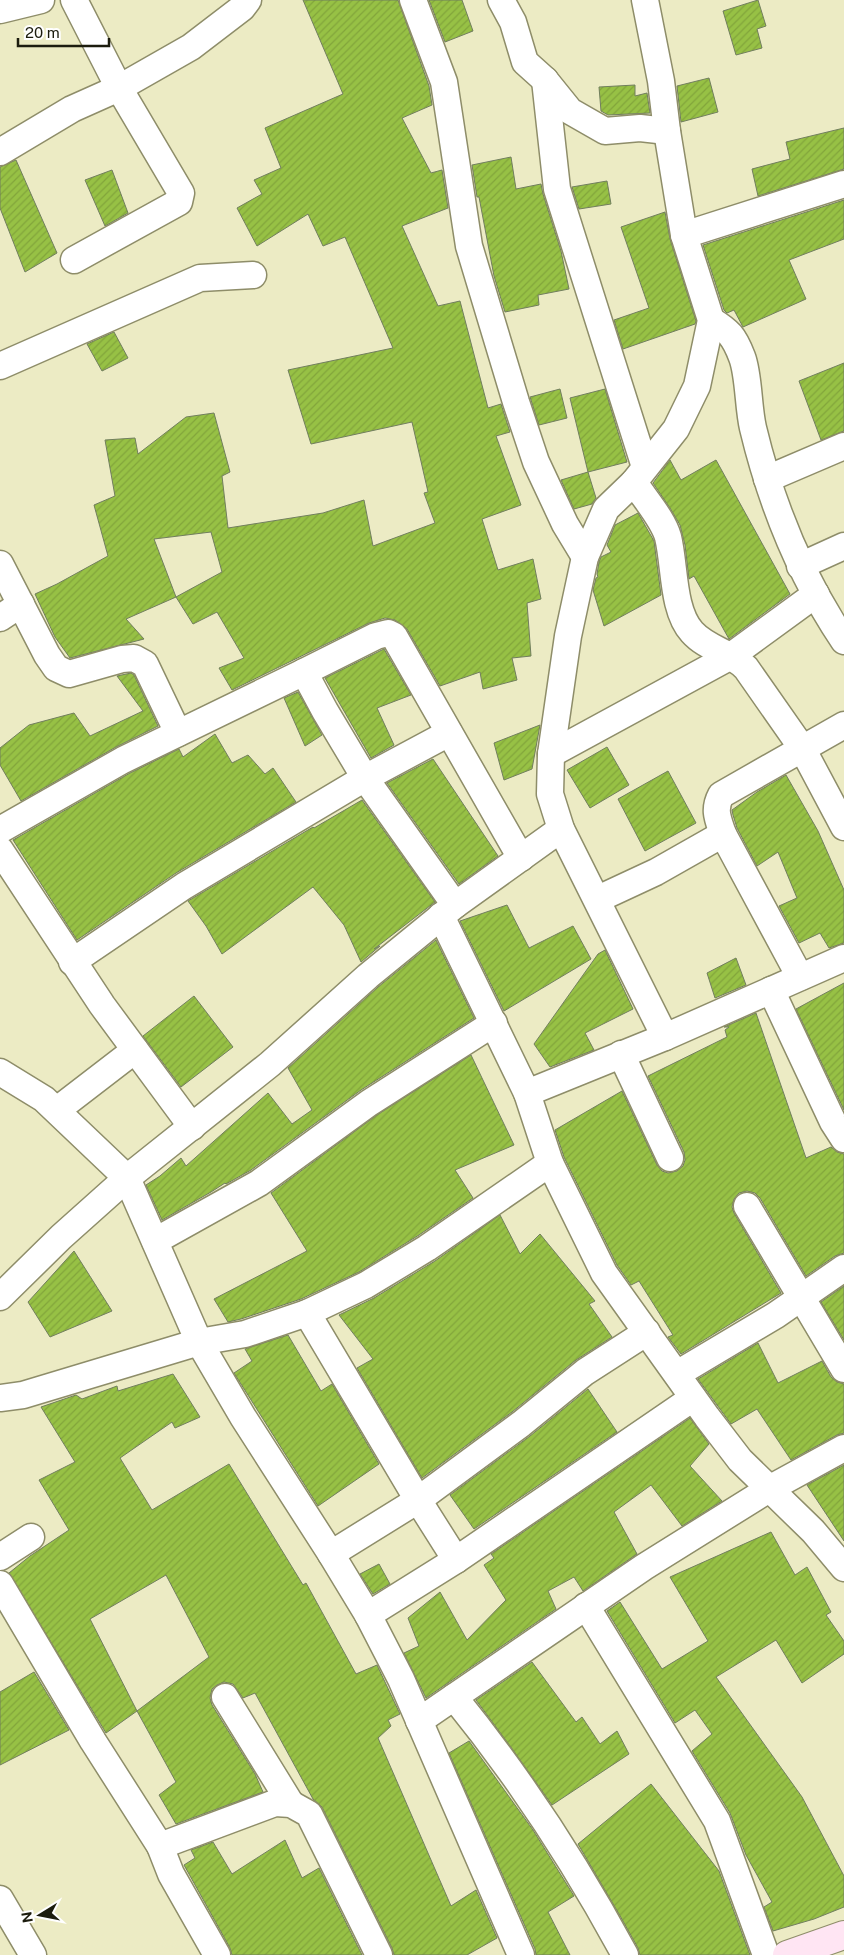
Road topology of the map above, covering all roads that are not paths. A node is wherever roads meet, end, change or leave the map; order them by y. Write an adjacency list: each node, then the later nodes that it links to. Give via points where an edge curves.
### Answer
1 (41, 0): 7 (street)
2 (74, 0): 9 (street)
3 (248, 0): 9 (street, via 191,47)
4 (413, 0): 22 (street, via 444,82 469,246 516,402 536,462 565,524)
5 (501, 0): 8 (street, via 513,22 525,62)
6 (645, 0): 10 (street)
7 (0, 10)
8 (545, 80): 10 (street, via 570,111 605,131 640,128); 19 (street, via 557,190)
9 (119, 88): 11 (street, via 72,108); 14 (street, via 181,193 179,202)
10 (667, 132): 13 (street)
11 (2, 146)
12 (844, 184): 13 (street)
13 (684, 235): 16 (street)
14 (74, 260)
15 (253, 275): 17 (street, via 200,278)
16 (711, 320): 19 (street, via 697,386 676,429); 20 (street, via 729,331 742,358 752,427)
17 (0, 366)
18 (844, 446): 20 (street)
19 (639, 474): 22 (street, via 606,509); 28 (street, via 665,529 683,617 692,632)
20 (767, 479): 24 (street)
21 (844, 546): 24 (street)
22 (585, 557): 34 (street, via 568,636)
23 (0, 564): 26 (street)
24 (800, 566): 25 (street)
25 (816, 594): 27 (street); 28 (street)
26 (11, 611): 31 (street, via 56,668 69,674 122,659 134,658 145,664)
27 (844, 641)
28 (731, 656): 33 (street, via 746,668); 34 (street)
29 (304, 672): 31 (street); 32 (street, via 388,633 394,636); 35 (street)
30 (844, 725): 33 (street)
31 (178, 733): 38 (street, via 123,760)
32 (449, 733): 35 (street); 41 (street)
33 (802, 748): 36 (street); 39 (street, via 721,795 716,813)
34 (551, 754): 37 (street, via 550,794)
35 (366, 778): 43 (street); 45 (street, via 184,886)
36 (844, 827)
37 (561, 829): 41 (street); 42 (street)
38 (0, 830)
39 (723, 834): 42 (street); 46 (street)
40 (0, 850): 45 (street)
41 (521, 858): 43 (street)
42 (598, 900): 49 (street)
43 (448, 911): 48 (street); 55 (street)
44 (844, 958): 46 (street)
45 (72, 962): 50 (street)
46 (800, 977): 47 (street)
47 (771, 990): 49 (street); 56 (street)
48 (494, 1024): 53 (street); 61 (street, via 369,1103 259,1183)
49 (665, 1036): 51 (street)
50 (135, 1050): 54 (street); 55 (street)
51 (621, 1054): 53 (street); 57 (street)
52 (0, 1072): 54 (street)
53 (527, 1093): 58 (street)
54 (57, 1110): 59 (street)
55 (192, 1127): 59 (street)
56 (844, 1139)
57 (670, 1158)
58 (550, 1163): 65 (street, via 427,1248 366,1285); 66 (street, via 604,1273)
59 (127, 1178): 61 (street); 64 (street)
60 (747, 1206): 63 (street)
61 (156, 1241): 67 (street)
62 (844, 1268): 63 (street)
63 (802, 1296): 68 (street); 69 (street)
64 (0, 1297)
65 (307, 1313): 67 (street, via 246,1334); 74 (street)
66 (646, 1332): 69 (street); 74 (street, via 584,1372 521,1424)
67 (199, 1342): 70 (street, via 23,1395); 76 (street)
68 (844, 1369)
69 (677, 1374): 71 (street)
70 (0, 1398)
71 (693, 1398): 73 (street, via 740,1460); 78 (street)
72 (844, 1448): 73 (street)
73 (769, 1489): 79 (street, via 813,1531); 81 (street)
74 (418, 1500): 76 (street); 78 (street)
75 (31, 1537): 77 (street)
76 (331, 1554): 82 (street)
77 (0, 1557)
78 (456, 1560): 82 (street)
79 (844, 1568)
80 (0, 1584): 87 (street)
81 (586, 1606): 84 (street); 95 (street, via 717,1821)
82 (368, 1615): 85 (street)
83 (225, 1697): 86 (street)
84 (454, 1697): 85 (street); 94 (street, via 489,1740 552,1831)
85 (419, 1721): 93 (street)
86 (290, 1804): 87 (street, via 275,1803); 92 (street, via 309,1814)
87 (160, 1846): 91 (street, via 171,1874)
88 (0, 1899): 90 (street)
89 (844, 1935): 96 (street)
90 (33, 1955)
91 (217, 1955)
92 (379, 1955)
93 (521, 1955)
94 (625, 1955)
95 (766, 1955)
96 (787, 1955)

